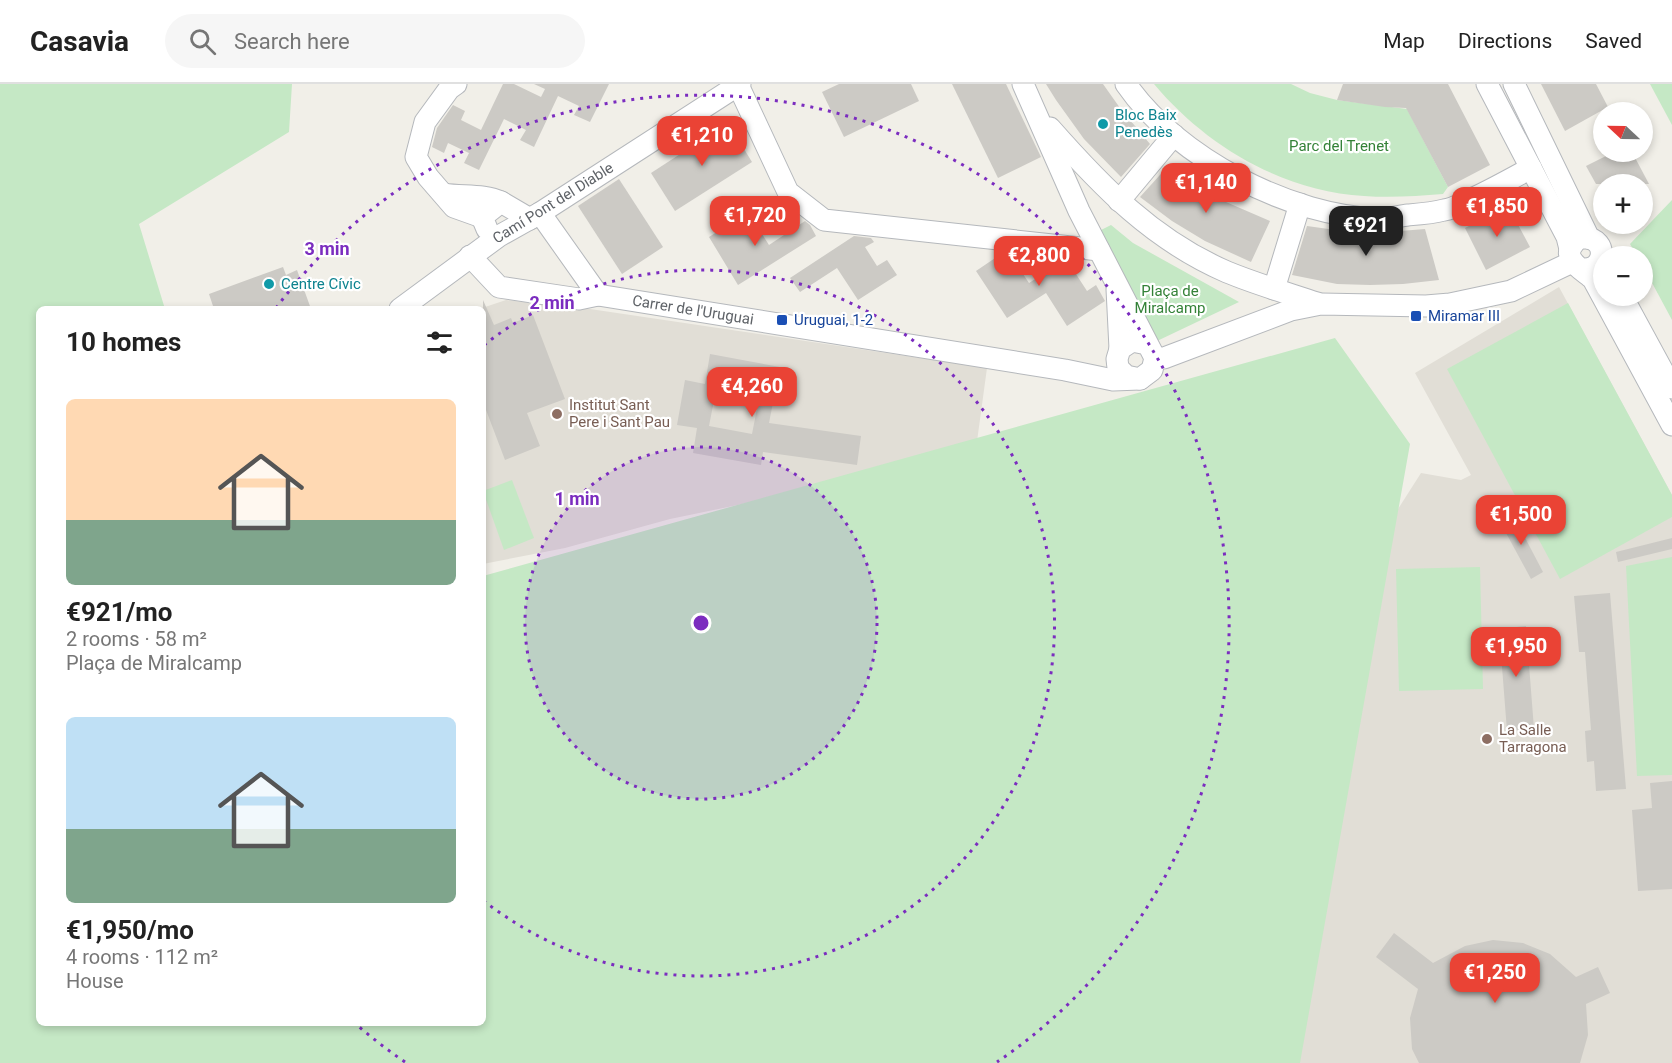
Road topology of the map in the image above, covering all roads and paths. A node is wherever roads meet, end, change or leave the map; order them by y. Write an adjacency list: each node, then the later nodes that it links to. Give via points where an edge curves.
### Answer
1 (456, 84): 10 (street, via 425,122 416,157)
2 (1023, 84): 7 (street)
3 (1126, 84): 8 (street)
4 (1487, 84): 9 (street)
5 (1514, 84): 17 (street)
6 (739, 85): 14 (street, Camí Pont del Diable); 19 (street, via 788,192 824,220)
7 (1036, 112): 11 (street); 19 (street)
8 (1174, 135): 11 (street); 13 (street, via 1247,184)
9 (1531, 168): 13 (street, via 1447,210 1382,219); 21 (street, via 1567,237)
10 (444, 194): 12 (street, via 490,197); 15 (street, via 454,207)
11 (1119, 201): 24 (street, via 1192,255)
12 (501, 202): 14 (street); 15 (street)
13 (1300, 204): 24 (street)
14 (535, 216): 16 (street, Camí Pont del Diable); 25 (street)
15 (482, 217): 16 (street, via 486,228)
16 (499, 236): 20 (street, Camí Pont del Diable)
17 (1589, 238): 18 (street); 21 (street, via 1580,238 1572,245)
18 (1599, 246)
19 (1099, 250): 23 (street)
20 (470, 256): 25 (street, Carrer de l'Uruguai, via 499,287 579,299); 27 (street, Camí Pont del Diable)
21 (1574, 260): 22 (street, via 1586,269); 26 (street, via 1511,291 1450,304); 34 (street, via 1593,279)
22 (1593, 267)
23 (1116, 283): 29 (street); 30 (street)
24 (1274, 289): 26 (street)
25 (598, 295): 31 (street, Carrer de l'Uruguai)
26 (1321, 304): 29 (street, via 1291,310 1164,358)
27 (404, 306)
28 (1627, 306): 33 (street)
29 (1151, 351): 30 (street, via 1132,341); 32 (street, via 1152,370)
30 (1118, 354): 31 (street); 32 (street, via 1119,368 1126,376)
31 (1065, 370): 32 (street, via 1113,380)
32 (1140, 379)
33 (1672, 388)
34 (1672, 425)

